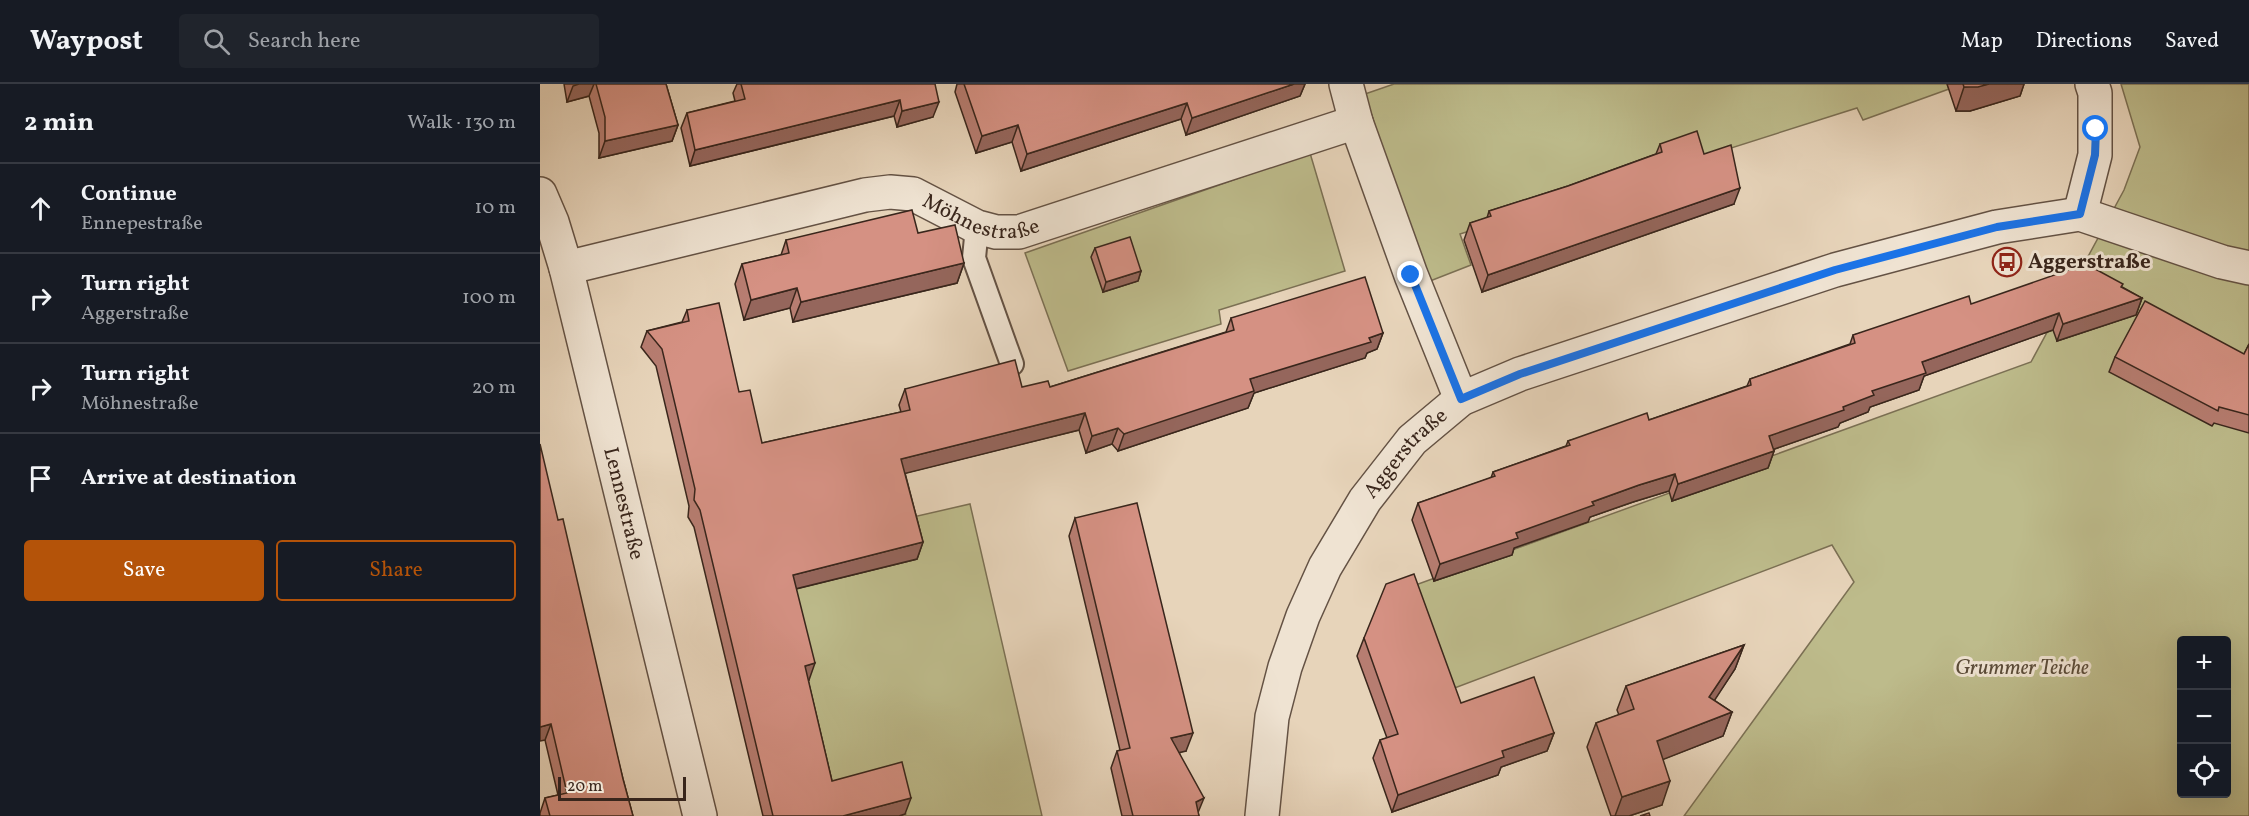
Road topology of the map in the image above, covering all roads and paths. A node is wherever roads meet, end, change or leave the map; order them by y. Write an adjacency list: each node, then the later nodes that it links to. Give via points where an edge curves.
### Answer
1 (1346, 84): 3 (street)
2 (2092, 84): 5 (street, via 2095,155)
3 (1356, 122): 6 (street, Möhnestraße, via 1019,232); 10 (street)
4 (540, 194): 7 (street, Lennestraße)
5 (2080, 214): 8 (street, Aggerstraße); 10 (street, Aggerstraße, via 1997,227 1835,270 1520,374)
6 (977, 227): 7 (street, Möhnestraße, via 913,194 890,192); 9 (lane, via 974,258)
7 (566, 268): 11 (street, Lennestraße)
8 (2249, 268)
9 (1012, 364)
10 (1461, 399): 12 (street, Aggerstraße, via 1412,440 1365,500 1325,567 1303,616 1272,717)
11 (700, 816)
12 (1262, 816)

